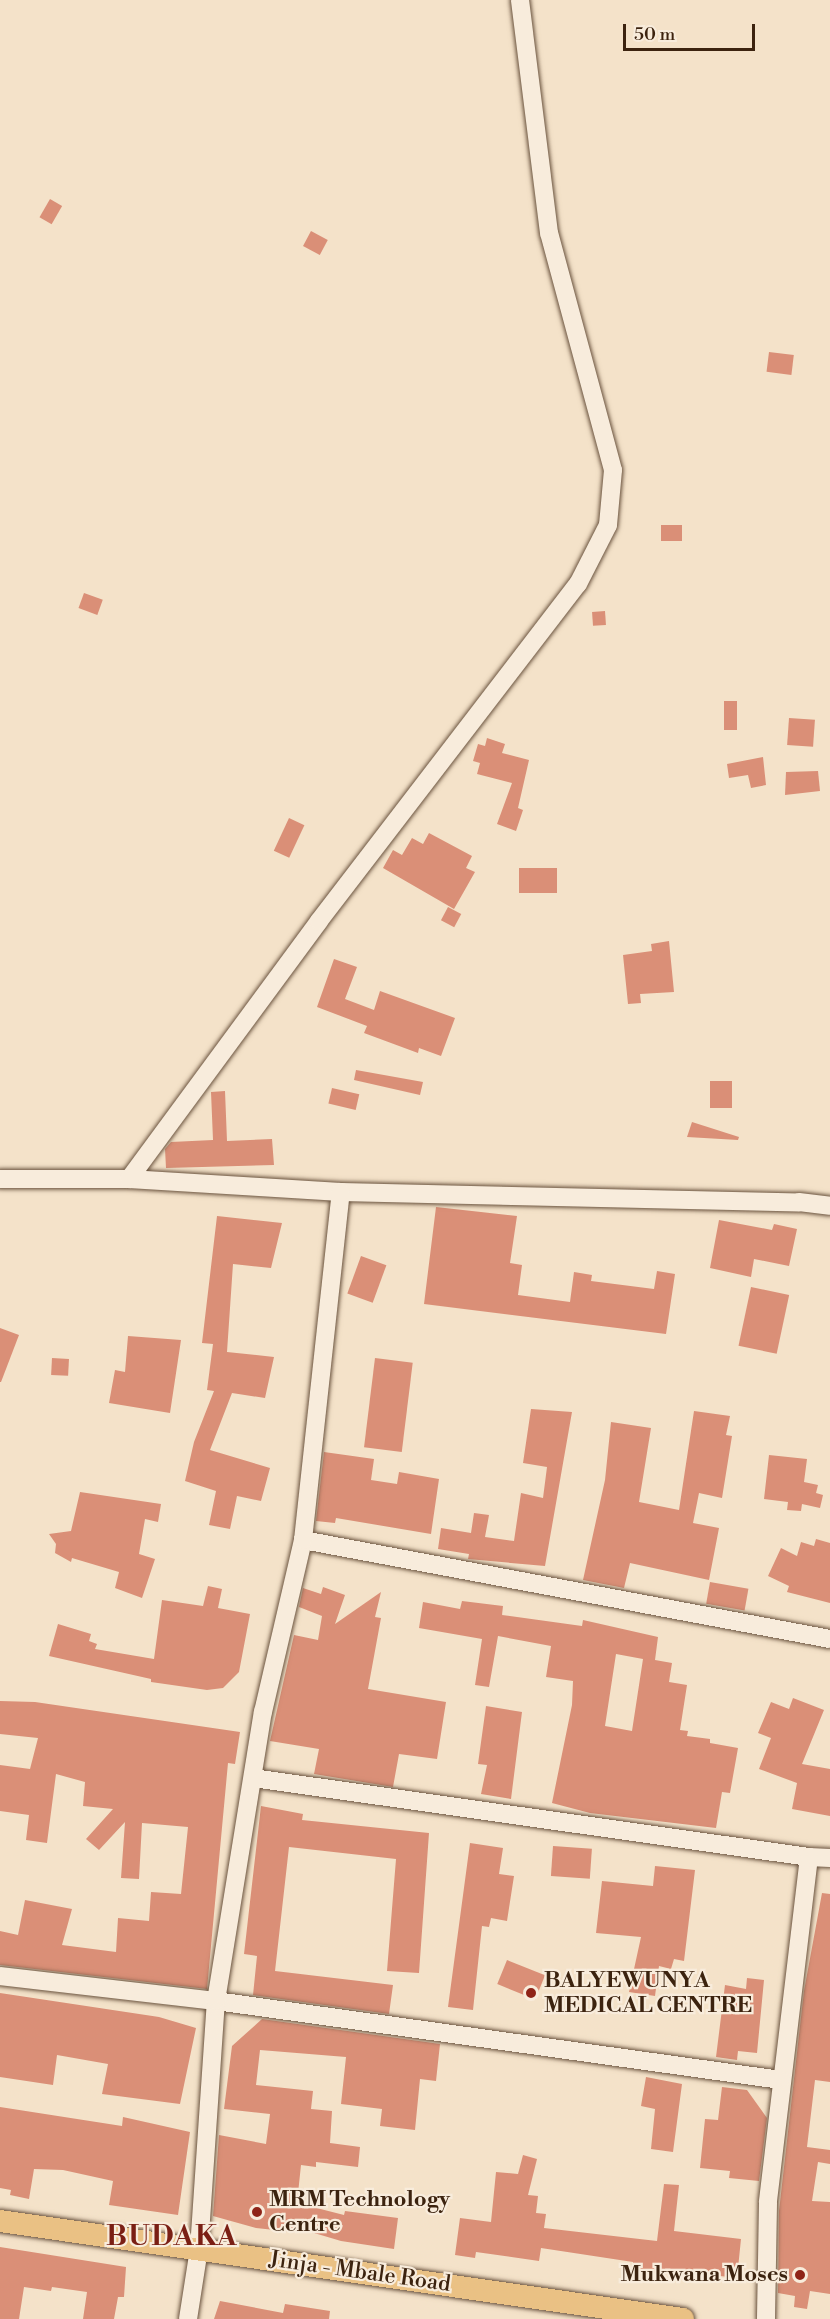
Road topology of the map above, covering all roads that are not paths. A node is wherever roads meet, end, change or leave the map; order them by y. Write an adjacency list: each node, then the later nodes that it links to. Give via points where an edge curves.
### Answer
1 (520, 0): 3 (street, via 549,233 613,470 608,525 578,584 319,921)
2 (0, 1179): 3 (street)
3 (129, 1179): 4 (street)
4 (341, 1192): 5 (street, via 799,1202); 6 (street)
5 (830, 1206)
6 (303, 1540): 7 (street); 8 (street, via 263,1712)
7 (830, 1639)
8 (253, 1778): 9 (street); 12 (street)
9 (809, 1857): 10 (street); 13 (street)
10 (830, 1858)
11 (0, 1976): 12 (street)
12 (216, 2001): 13 (street); 15 (street)
13 (781, 2080): 18 (street, via 768,2204)
14 (0, 2221): 15 (main road, Jinja - Mbale Road)
15 (199, 2249): 16 (street); 17 (main road, Jinja - Mbale Road)
16 (188, 2319)
17 (683, 2319)
18 (766, 2319)

